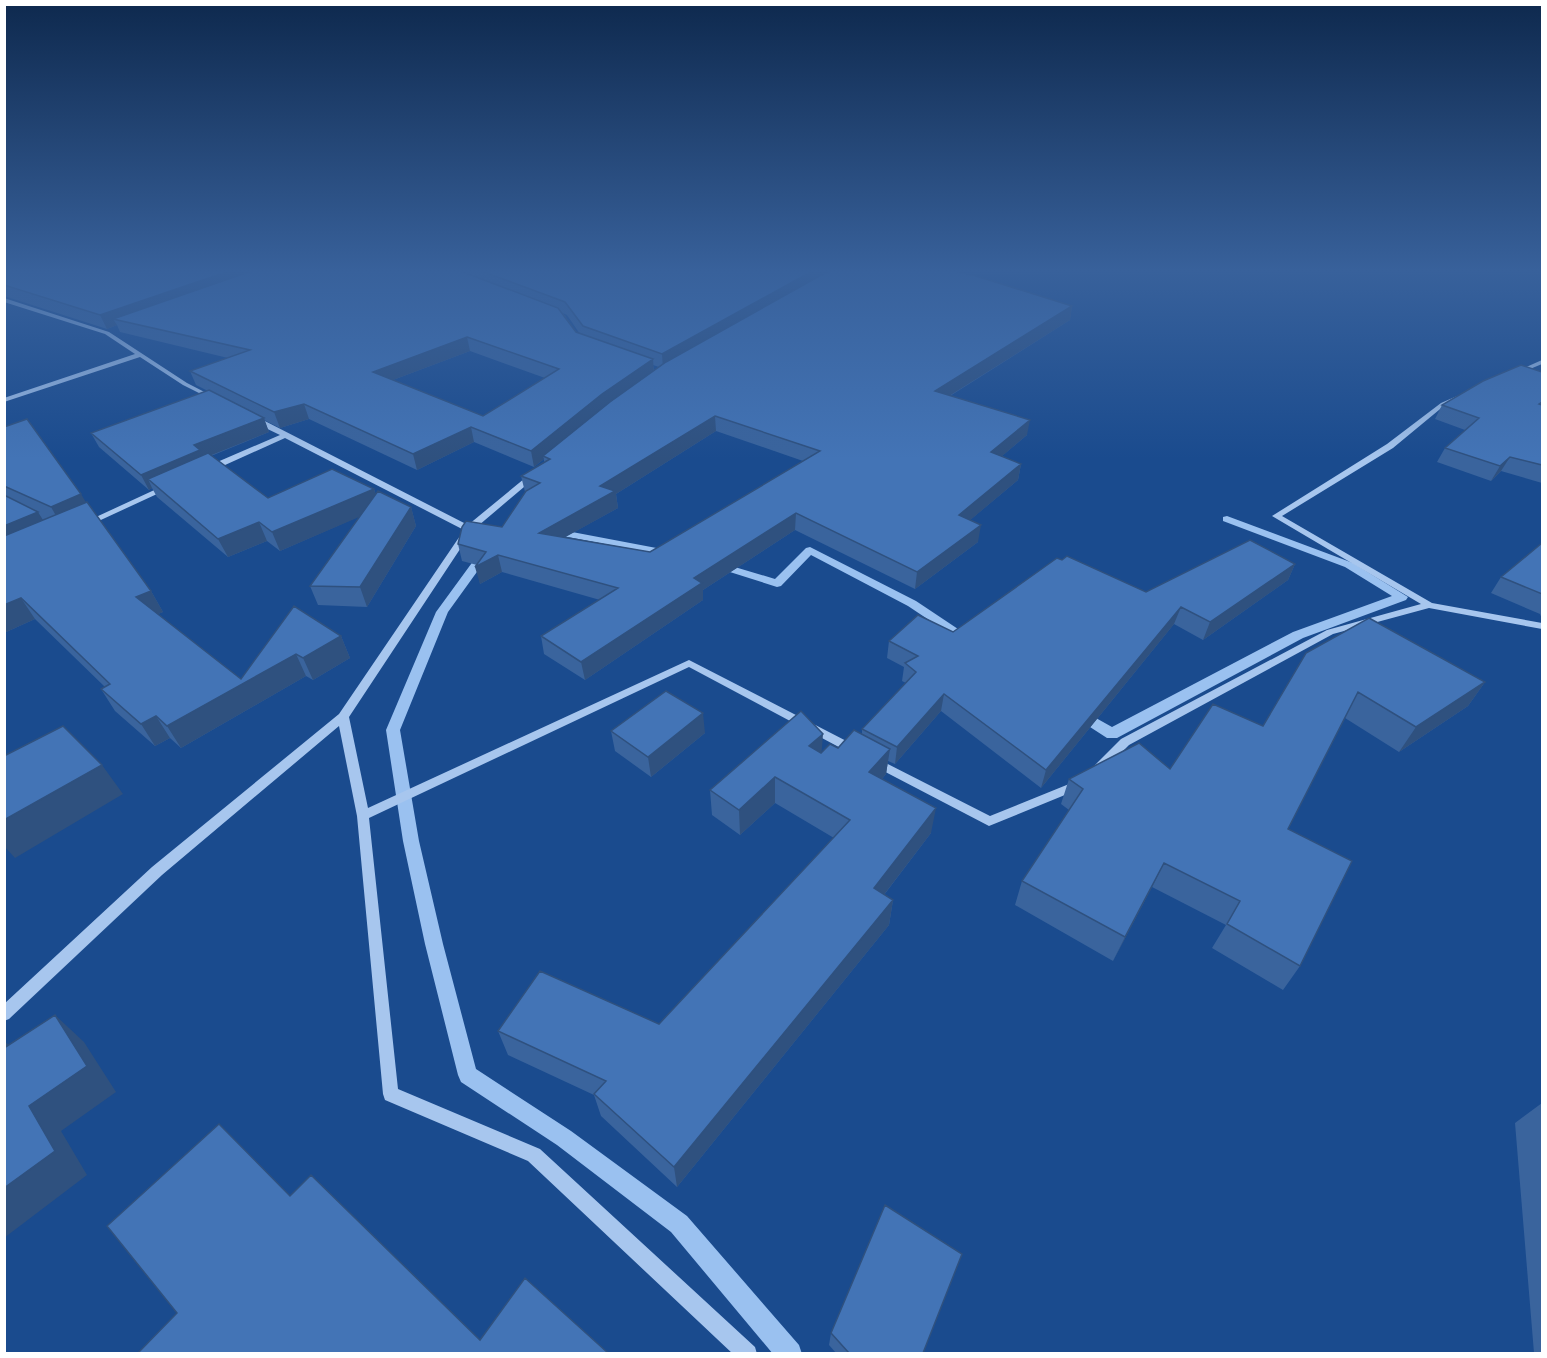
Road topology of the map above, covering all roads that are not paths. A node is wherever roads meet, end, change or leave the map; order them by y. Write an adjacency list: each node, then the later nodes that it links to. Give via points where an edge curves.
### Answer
1 (107, 333): 2 (street)
2 (140, 355): 6 (street); 7 (street)
3 (1542, 362): 4 (street)
4 (1509, 376)
5 (1465, 395): 15 (street, via 1443,404 1390,446 1276,516)
6 (4, 400)
7 (225, 405)
8 (246, 415): 9 (street)
9 (286, 435): 11 (street); 14 (street)
10 (538, 471): 14 (street)
11 (201, 472)
12 (180, 482): 13 (street)
13 (74, 528)
14 (469, 529): 17 (street)
15 (1429, 605): 16 (street); 18 (street, via 1330,632 1125,742 1089,778 989,821 689,663)
16 (1542, 626)
17 (343, 717): 18 (street); 19 (street, via 157,871)
18 (363, 816): 20 (street, via 391,1094 534,1155)
19 (4, 1014)
20 (748, 1353)

